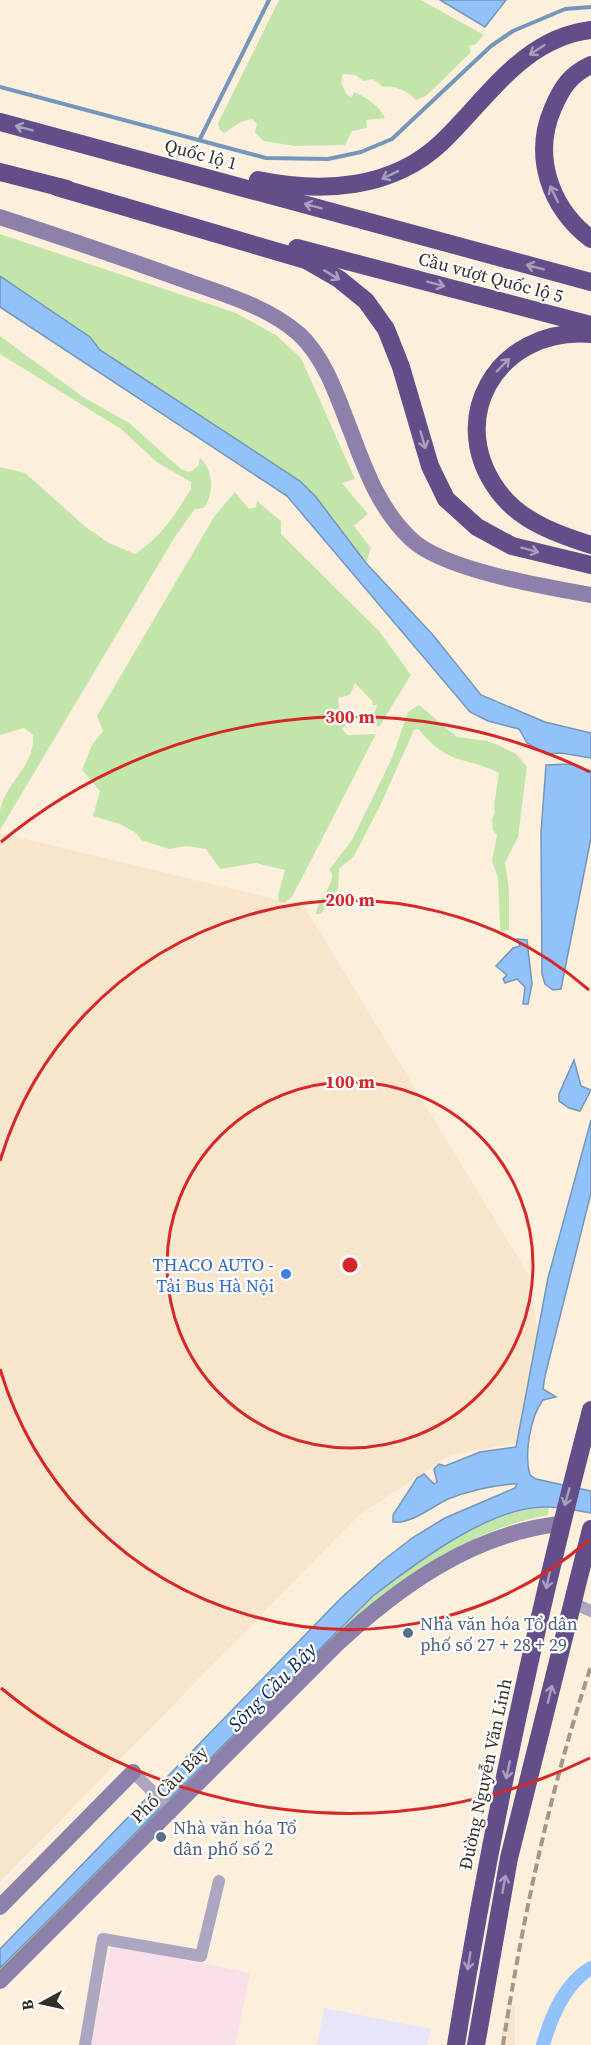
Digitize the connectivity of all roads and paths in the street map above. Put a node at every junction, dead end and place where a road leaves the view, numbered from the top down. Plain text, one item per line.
1 (591, 30) edge
2 (591, 65) edge
3 (0, 122) edge
4 (66, 139) junction
5 (0, 172) edge
6 (57, 187) junction
7 (0, 217) edge
8 (390, 228) joint
9 (591, 239) edge
10 (591, 282) edge
11 (591, 325) edge
12 (591, 334) edge
13 (591, 545) edge
14 (591, 565) edge
15 (591, 596) edge
16 (591, 1410) edge
17 (560, 1523) junction
18 (591, 1529) edge
19 (573, 1603) junction
20 (591, 1611) edge
21 (133, 1772) joint
22 (171, 1810) junction
23 (219, 1881) dead end
24 (0, 1907) edge
25 (0, 1981) edge
26 (85, 2045) edge
27 (456, 2045) edge
28 (476, 2045) edge

1 -> 4 highway
9 -> 2 highway
4 -> 3 highway, Quốc lộ 1
8 -> 4 highway, Quốc lộ 1
5 - 6 highway
6 -> 11 highway, Cầu vượt Quốc lộ 5
6 -> 14 highway
7 - 15 street
10 -> 8 highway, Cầu vượt Quốc lộ 5
13 -> 12 highway
16 -> 17 highway, Đường Nguyễn Văn Linh
17 - 22 street, Phố Cầu Bây
17 -> 27 highway, Đường Nguyễn Văn Linh
18 - 19 highway
19 - 20 street
28 -> 19 highway
21 - 22 street
21 - 24 street
22 - 25 street, Phố Cầu Bây
23 - 26 street

